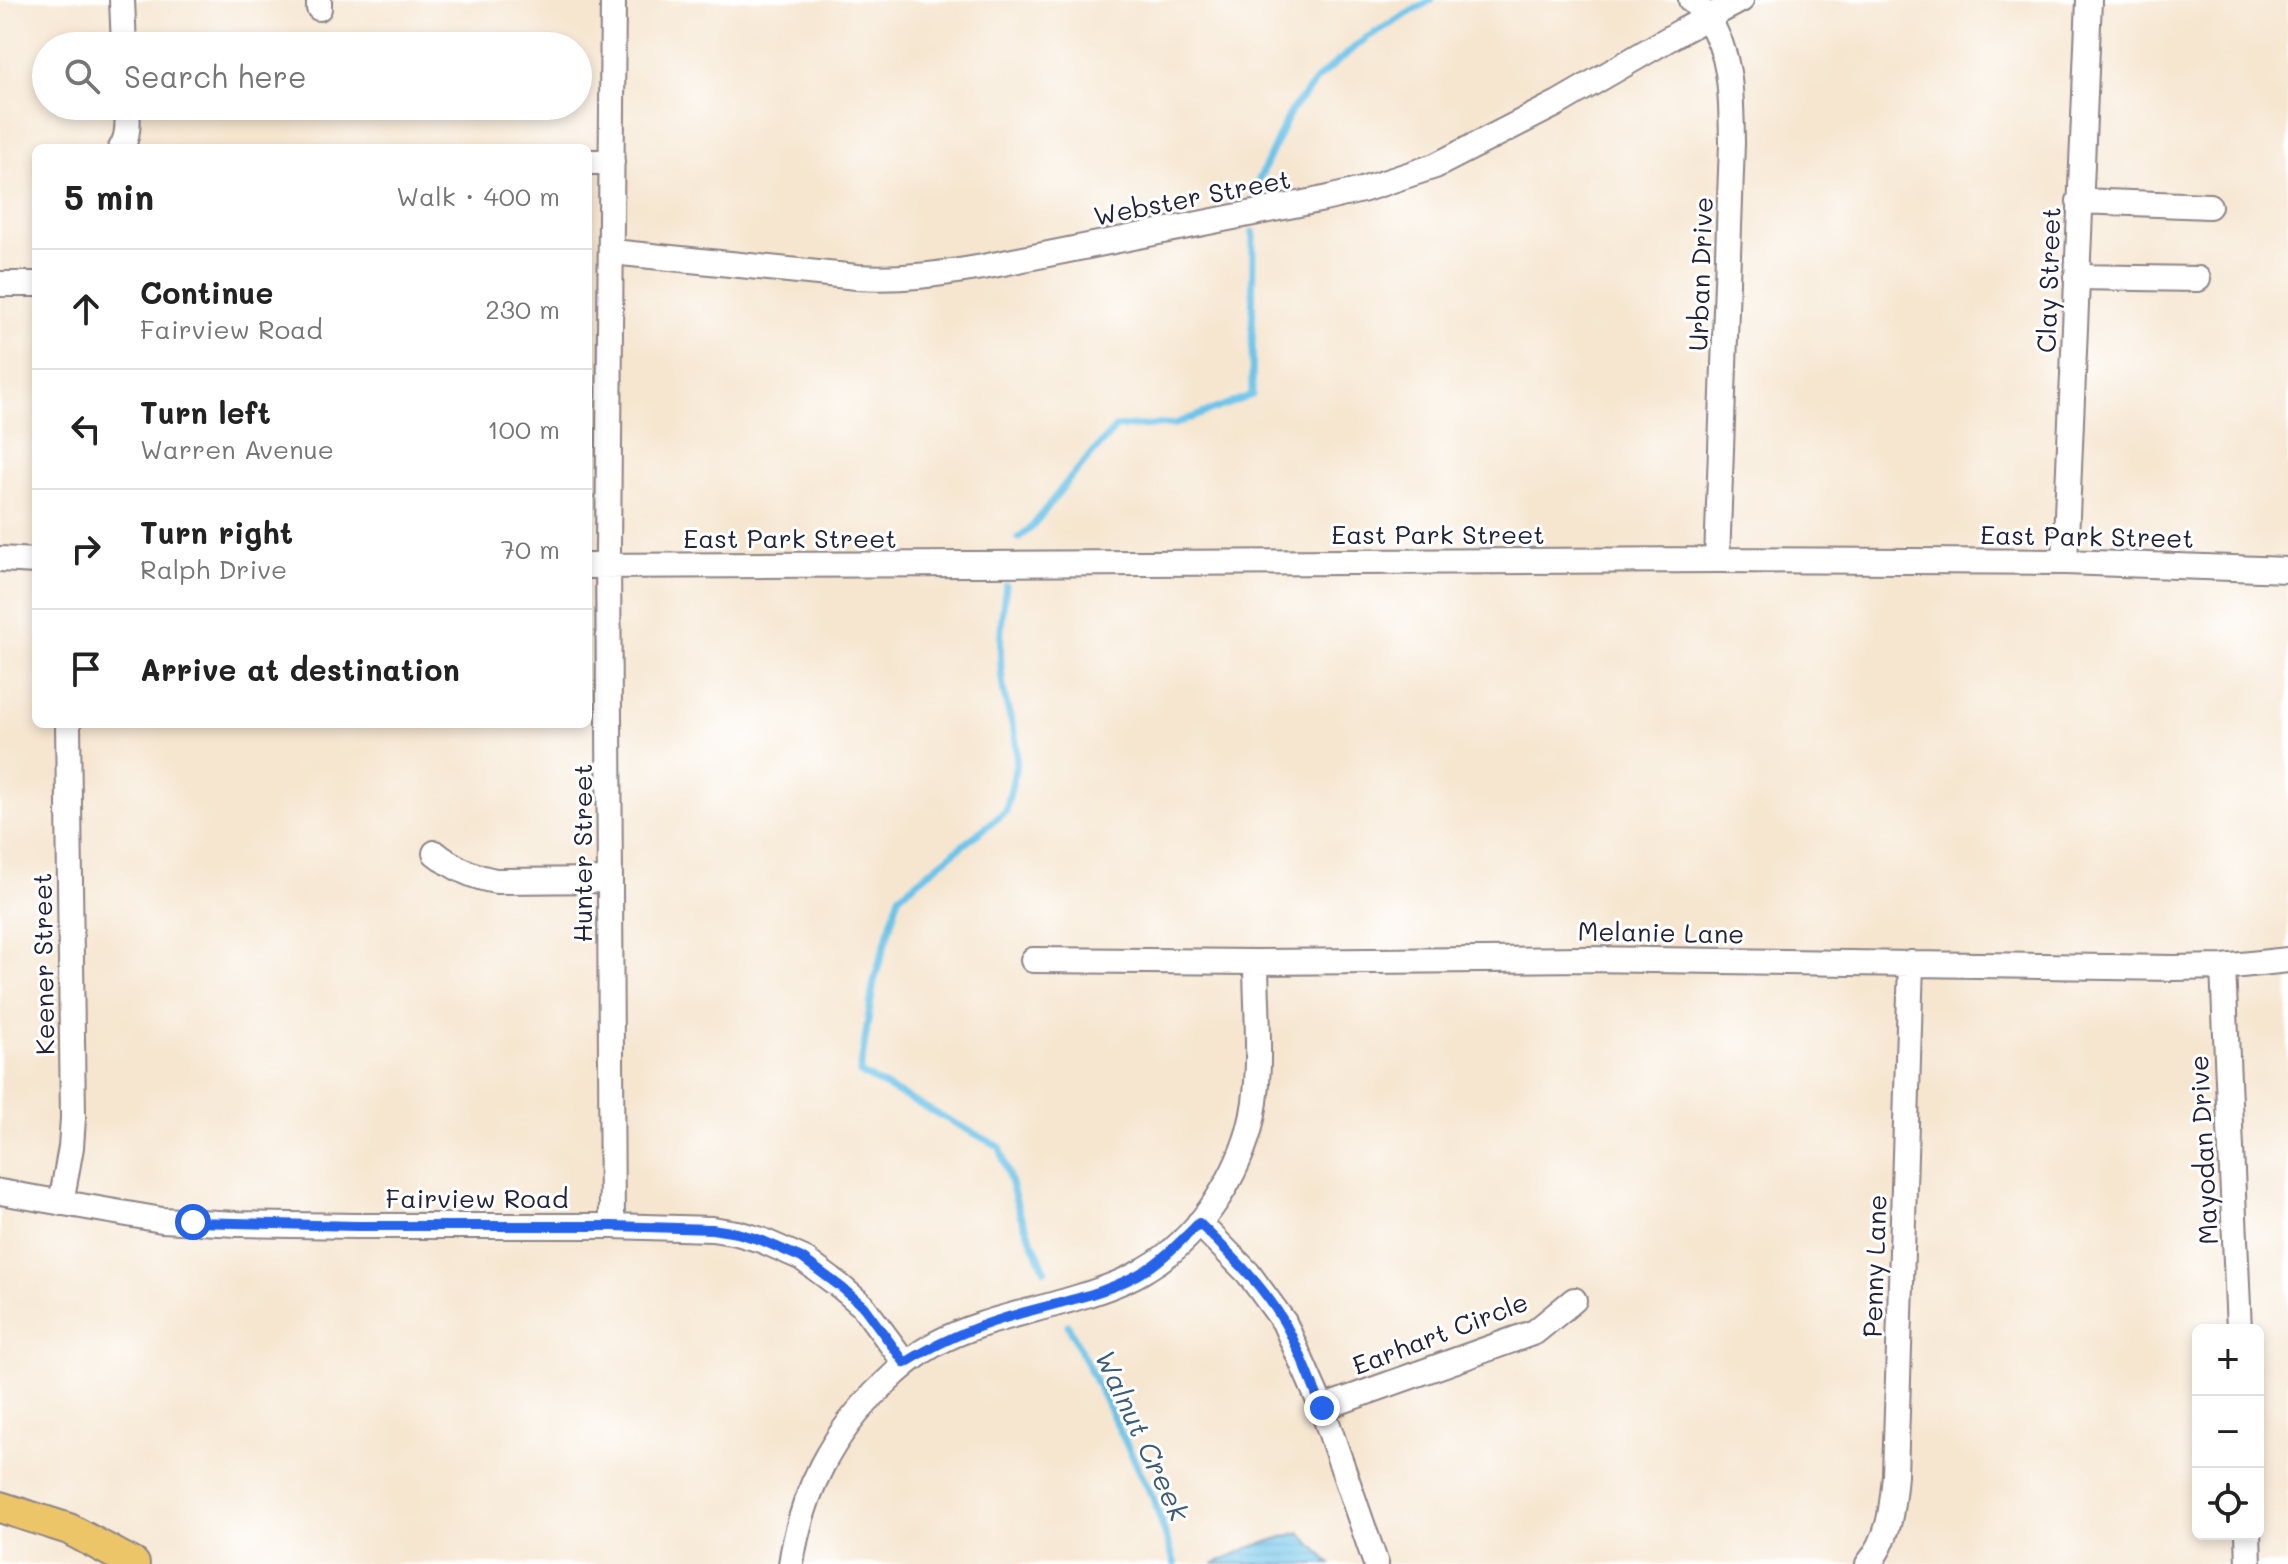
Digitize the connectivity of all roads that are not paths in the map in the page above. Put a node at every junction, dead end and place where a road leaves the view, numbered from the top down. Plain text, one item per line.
1 (122, 0) edge
2 (613, 0) edge
3 (1691, 0) edge
4 (1741, 0) edge
5 (2089, 0) edge
6 (1708, 19) junction
7 (123, 32) edge
8 (128, 120) edge
9 (124, 144) edge
10 (600, 162) edge
11 (2079, 201) junction
12 (2209, 206) dead end
13 (612, 252) junction
14 (2076, 277) junction
15 (2198, 279) dead end
16 (0, 284) edge
17 (32, 284) edge
18 (0, 559) edge
19 (1717, 560) junction
20 (32, 561) edge
21 (2065, 562) junction
22 (598, 567) edge
23 (2288, 570) edge
24 (68, 728) edge
25 (435, 853) dead end
26 (610, 880) junction
27 (1033, 960) dead end
28 (2288, 960) edge
29 (1256, 962) junction
30 (1911, 963) junction
31 (2223, 967) junction
32 (0, 1192) edge
33 (61, 1203) junction
34 (1199, 1223) junction
35 (612, 1226) junction
36 (1574, 1300) dead end
37 (2239, 1324) edge
38 (905, 1363) junction
39 (1322, 1408) junction
40 (0, 1507) edge
41 (2248, 1540) edge
42 (134, 1564) edge
43 (791, 1564) edge
44 (1376, 1564) edge
45 (1868, 1564) edge
46 (2249, 1564) edge

1 - 7 street
2 - 10 street, Hunter Street
3 - 6 street, Urban Drive
4 - 6 street, Webster Street
5 - 11 street, Clay Street
6 - 13 street, Webster Street
6 - 19 street, Urban Drive
8 - 9 street
10 - 13 street, Hunter Street
11 - 12 street
11 - 14 street, Clay Street
13 - 22 street, Hunter Street
14 - 15 street
14 - 21 street, Clay Street
16 - 17 street
18 - 20 street
19 - 21 street, East Park Street
19 - 22 street, East Park Street
21 - 23 street, East Park Street
22 - 26 street, Hunter Street
24 - 33 street, Keener Street
25 - 26 street
26 - 35 street, Hunter Street
27 - 29 street, Melanie Lane
28 - 31 street, Melanie Lane
29 - 30 street, Melanie Lane
29 - 34 street
30 - 31 street, Melanie Lane
30 - 45 street, Penny Lane
31 - 37 street, Mayodan Drive
32 - 33 street, Fairview Road
33 - 35 street, Fairview Road
34 - 38 street
34 - 39 street
35 - 38 street, Fairview Road
36 - 39 street, Earhart Circle
38 - 43 street
39 - 44 street
40 - 42 main road
41 - 46 street

